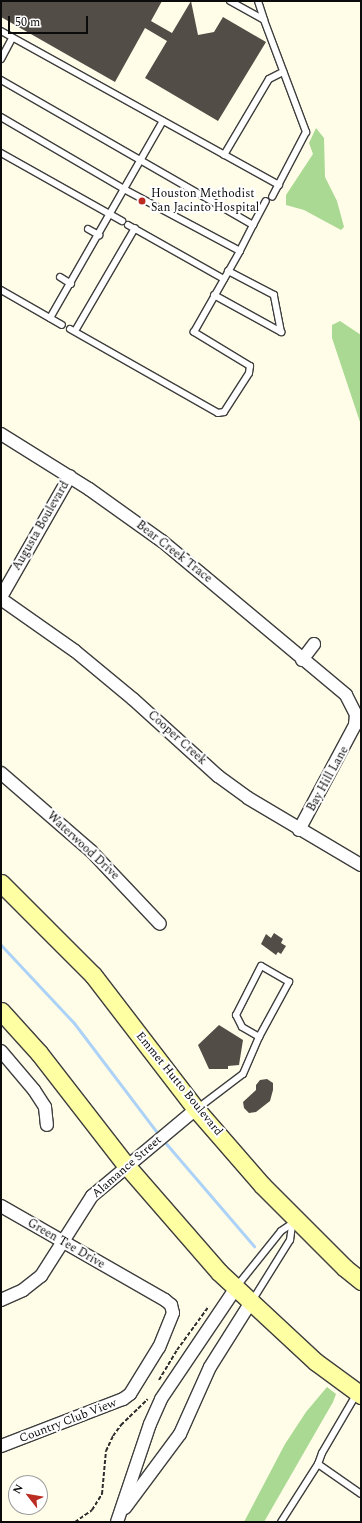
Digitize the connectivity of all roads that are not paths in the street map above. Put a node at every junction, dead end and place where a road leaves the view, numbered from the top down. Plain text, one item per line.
1 (230, 1) edge
2 (258, 1) edge
3 (264, 20) junction
4 (1, 31) edge
5 (12, 38) junction
6 (1, 58) edge
7 (283, 72) junction
8 (1, 80) edge
9 (1, 117) edge
10 (163, 121) junction
11 (1, 153) edge
12 (224, 155) junction
13 (139, 161) junction
14 (279, 185) junction
15 (124, 189) junction
16 (272, 196) dead end
17 (266, 201) dead end
18 (110, 214) junction
19 (122, 221) dead end
20 (128, 225) dead end
21 (254, 225) junction
22 (135, 228) junction
23 (88, 229) dead end
24 (98, 235) junction
25 (240, 251) junction
26 (228, 271) junction
27 (60, 277) dead end
28 (224, 279) junction
29 (71, 284) junction
30 (1, 290) edge
31 (214, 295) junction
32 (50, 318) junction
33 (62, 325) dead end
34 (1, 434) edge
35 (70, 476) junction
36 (1, 598) edge
37 (314, 644) dead end
38 (302, 660) junction
39 (335, 687) joint
40 (1, 773) edge
41 (299, 830) junction
42 (361, 865) edge
43 (1, 883) edge
44 (160, 924) dead end
45 (1, 1011) edge
46 (259, 1037) junction
47 (1, 1051) edge
48 (196, 1109) junction
49 (47, 1125) dead end
50 (126, 1165) junction
51 (1, 1206) edge
52 (295, 1223) junction
53 (63, 1242) junction
54 (131, 1281) joint
55 (361, 1281) edge
56 (236, 1288) junction
57 (1, 1300) edge
58 (251, 1302) junction
59 (359, 1394) edge
60 (1, 1446) edge
61 (318, 1464) junction
62 (361, 1494) edge
63 (119, 1518) edge
64 (280, 1522) edge

1 - 3 lane
2 - 3 lane
3 - 7 lane
4 - 5 lane
5 - 6 lane
5 - 10 lane
7 - 12 lane
7 - 14 lane
8 - 13 lane
9 - 15 lane
10 - 12 lane
10 - 13 lane
11 - 18 lane
12 - 14 lane
13 - 15 lane
13 - 21 lane
14 - 16 lane
15 - 18 lane
15 - 25 lane
17 - 21 lane
18 - 19 lane
18 - 24 lane
20 - 22 lane
21 - 25 lane
22 - 28 lane
22 - 31 lane
23 - 24 lane
24 - 29 lane
25 - 26 lane
26 - 28 lane
26 - 31 lane
27 - 29 lane
28 - 31 lane
29 - 32 lane
30 - 32 lane
32 - 33 lane
34 - 35 street, Bear Creek Trace
35 - 36 street, Augusta Boulevard
35 - 38 street, Bear Creek Trace
36 - 41 street, Cooper Creek
37 - 38 street
38 - 39 street, Bear Creek Trace
39 - 41 street, Bay Hill Lane
40 - 44 street, Waterwood Drive
41 - 42 street, Cooper Creek
43 - 48 street, Emmet Hutto Boulevard
45 - 50 street
46 - 46 lane
46 - 48 lane
47 - 49 street
48 - 50 street, Alamance Street
48 - 52 street, Emmet Hutto Boulevard
50 - 53 street, Alamance Street
50 - 56 street
51 - 53 street, Green Tee Drive
52 - 55 street, Emmet Hutto Boulevard
52 - 56 lane
52 - 58 lane
53 - 54 street, Green Tee Drive
53 - 57 street, Alamance Street
54 - 60 street, Country Club View
56 - 58 street
56 - 63 street
58 - 59 street
58 - 63 street
59 - 61 lane
61 - 62 lane
61 - 64 lane

